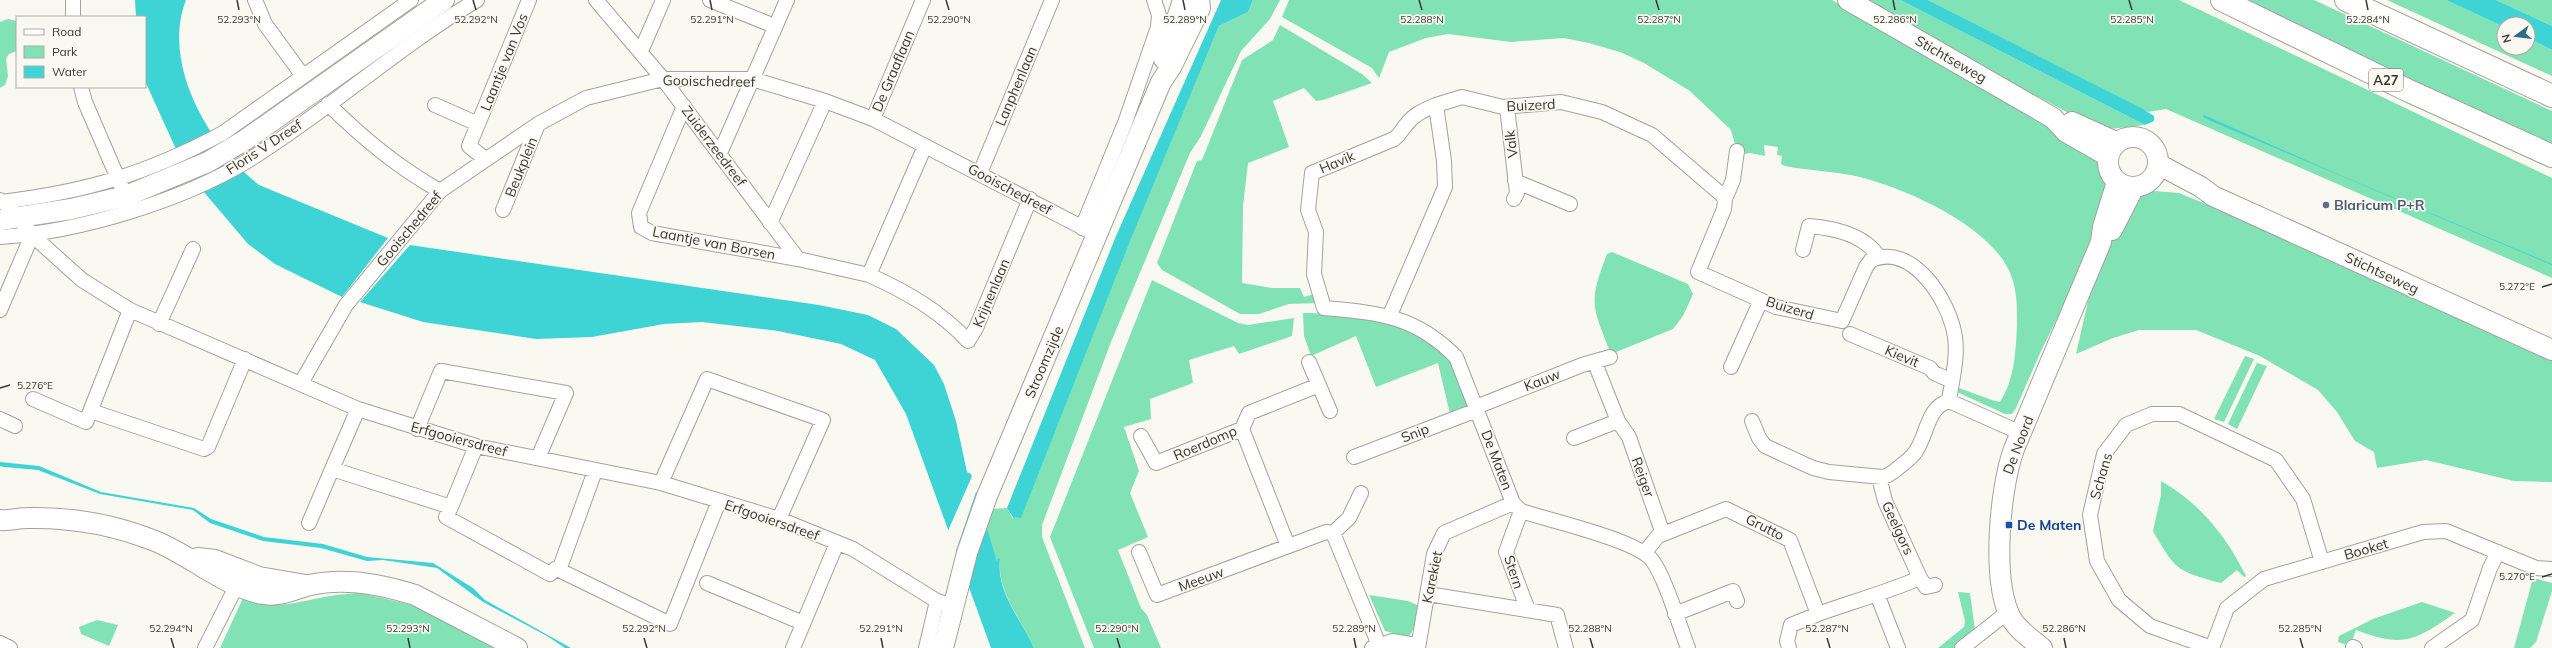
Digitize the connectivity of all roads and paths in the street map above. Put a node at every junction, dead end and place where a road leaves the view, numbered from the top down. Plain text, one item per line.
1 (73, 0) edge
2 (255, 0) edge
3 (411, 0) edge
4 (444, 0) edge
5 (477, 0) edge
6 (529, 0) edge
7 (596, 0) edge
8 (663, 0) edge
9 (710, 0) edge
10 (788, 0) edge
11 (923, 0) edge
12 (1052, 0) edge
13 (1154, 0) edge
14 (1848, 0) edge
15 (2222, 0) edge
16 (2346, 0) edge
17 (1191, 3) edge
18 (73, 16) edge
19 (767, 23) dead end
20 (641, 51) junction
21 (303, 76) junction
22 (664, 79) junction
23 (752, 79) junction
24 (81, 88) edge
25 (2552, 96) edge
26 (825, 101) junction
27 (328, 104) junction
28 (435, 105) dead end
29 (1436, 105) junction
30 (684, 106) junction
31 (1507, 107) junction
32 (872, 119) junction
33 (478, 124) junction
34 (538, 124) junction
35 (925, 146) junction
36 (236, 147) junction
37 (2112, 149) junction
38 (1737, 151) dead end
39 (720, 153) junction
40 (2552, 156) edge
41 (484, 159) junction
42 (2155, 172) junction
43 (980, 173) junction
44 (182, 174) junction
45 (1515, 181) junction
46 (2126, 184) junction
47 (122, 188) junction
48 (440, 191) junction
49 (1030, 199) junction
50 (1514, 199) dead end
51 (1725, 199) junction
52 (1570, 204) dead end
53 (4, 208) edge
54 (503, 210) dead end
55 (770, 222) junction
56 (1090, 232) junction
57 (32, 235) junction
58 (0, 237) edge
59 (193, 249) dead end
60 (1803, 250) dead end
61 (1879, 257) junction
62 (798, 259) junction
63 (869, 275) junction
64 (1761, 300) junction
65 (1324, 308) joint
66 (0, 310) edge
67 (130, 310) junction
68 (1390, 315) junction
69 (159, 324) junction
70 (1850, 334) dead end
71 (2552, 350) edge
72 (1610, 357) dead end
73 (245, 359) junction
74 (1309, 362) dead end
75 (1595, 363) junction
76 (1731, 367) dead end
77 (1952, 381) junction
78 (301, 383) junction
79 (1319, 385) junction
80 (34, 399) dead end
81 (1949, 400) junction
82 (1476, 408) junction
83 (358, 409) junction
84 (91, 411) junction
85 (1330, 411) dead end
86 (0, 419) edge
87 (1618, 421) junction
88 (1752, 421) dead end
89 (15, 426) dead end
90 (417, 429) junction
91 (1242, 429) junction
92 (2021, 433) junction
93 (1141, 436) dead end
94 (1574, 438) dead end
95 (476, 446) junction
96 (1354, 457) dead end
97 (538, 458) junction
98 (332, 469) junction
99 (595, 471) junction
100 (1879, 477) junction
101 (661, 484) junction
102 (1361, 493) dead end
103 (719, 501) junction
104 (451, 506) junction
105 (0, 507) edge
106 (1517, 507) junction
107 (27, 518) junction
108 (779, 519) junction
109 (0, 520) edge
110 (309, 523) dead end
111 (1333, 534) junction
112 (1663, 534) junction
113 (837, 543) junction
114 (1288, 546) junction
115 (1139, 552) dead end
116 (1645, 552) junction
117 (2498, 552) junction
118 (2322, 562) junction
119 (2552, 569) edge
120 (559, 570) junction
121 (241, 578) junction
122 (1920, 578) junction
123 (707, 583) dead end
124 (1935, 585) dead end
125 (1428, 594) junction
126 (1877, 594) junction
127 (1737, 601) dead end
128 (945, 603) junction
129 (1528, 610) junction
130 (2008, 612) junction
131 (1675, 614) junction
132 (1818, 614) junction
133 (803, 623) junction
134 (0, 643) edge
135 (1417, 646) edge
136 (1376, 647) edge
137 (10, 648) edge
138 (205, 648) edge
139 (516, 648) edge
140 (793, 648) edge
141 (926, 648) edge
142 (943, 648) edge
143 (1566, 648) edge
144 (1688, 648) edge
145 (1790, 648) edge
146 (1898, 648) edge
147 (1962, 648) edge
148 (2042, 648) edge
149 (2212, 648) edge
150 (2432, 648) edge

1 - 18 street
2 - 21 street
3 - 21 street, Floris V Dreef
4 - 36 street, Floris V Dreef
5 - 27 street, Floris V Dreef
6 - 33 street, Laantje van Vos
7 - 20 street, Zuiderzeedreef
8 - 20 street
9 - 19 street
10 - 23 street
11 - 32 street, De Graaflaan
12 - 43 street, Lanphenlaan
13 - 56 street, Stroomzijde
14 - 37 street, Stichtseweg
15 - 40 highway, A27
16 - 25 highway
17 - 56 street, Stroomzijde
20 - 22 street, Zuiderzeedreef
21 - 36 street, Floris V Dreef
22 - 23 street, Gooischedreef
22 - 30 street, Zuiderzeedreef
22 - 34 street, Gooischedreef
23 - 26 street, Gooischedreef
23 - 39 street
24 - 47 street
26 - 32 street, Gooischedreef
26 - 55 street
27 - 36 street, Floris V Dreef
27 - 48 street
28 - 33 street, Laantje van Vos
29 - 31 street, Buizerd
29 - 65 street, Havik
29 - 68 street
30 - 39 street, Zuiderzeedreef
30 - 62 street, Laantje van Borsen
31 - 45 street, Valk
31 - 51 street, Buizerd
32 - 35 street, Gooischedreef
33 - 41 street, Laantje van Vos
34 - 41 street, Gooischedreef
34 - 54 street, Beukplein
35 - 43 street, Gooischedreef
35 - 63 street
36 - 44 street, Floris V Dreef
37 - 42 street
37 - 46 street
38 - 51 street, Buizerd
39 - 55 street, Zuiderzeedreef
41 - 48 street, Gooischedreef
42 - 46 street
42 - 71 street, Stichtseweg
43 - 49 street, Gooischedreef
44 - 47 street, Floris V Dreef
44 - 57 street, Floris V Dreef
45 - 50 street, Valk
45 - 52 street
46 - 92 street, De Noord
47 - 53 street, Floris V Dreef
48 - 78 street, Gooischedreef
49 - 56 street, Gooischedreef
49 - 63 street, Krijnenlaan
51 - 64 street, Buizerd
53 - 57 street, Erfgooiersdreef
55 - 62 street, Zuiderzeedreef
56 - 128 street, Stroomzijde
57 - 58 street, Floris V Dreef
57 - 66 street
57 - 67 street, Erfgooiersdreef
59 - 69 street
60 - 61 street
61 - 64 street, Buizerd
61 - 77 street
62 - 63 street, Krijnenlaan
64 - 76 street
65 - 68 street, De Maten
67 - 69 street, Erfgooiersdreef
67 - 84 street
68 - 82 street, De Maten
69 - 73 street, Erfgooiersdreef
70 - 77 street, Kievit
72 - 75 street, Kauw
73 - 78 street, Erfgooiersdreef
73 - 84 street
74 - 79 street
75 - 82 street, Kauw
75 - 87 street, Reiger
77 - 81 street
78 - 83 street, Erfgooiersdreef
79 - 85 street
79 - 91 street, Roerdomp
80 - 84 street
81 - 92 street
81 - 100 street
82 - 96 street, Snip
82 - 106 street, De Maten
83 - 90 street, Erfgooiersdreef
83 - 98 street
86 - 89 street
87 - 94 street
87 - 112 street, Reiger
88 - 100 street
90 - 95 street, Erfgooiersdreef
90 - 97 street
91 - 93 street, Roerdomp
91 - 114 street
92 - 130 street, De Noord
95 - 97 street, Erfgooiersdreef
95 - 104 street
97 - 99 street, Erfgooiersdreef
98 - 104 street
98 - 110 street
99 - 101 street, Erfgooiersdreef
99 - 120 street
100 - 122 street, Geelgors
101 - 103 street, Erfgooiersdreef
101 - 108 street
102 - 111 street
103 - 108 street, Erfgooiersdreef
103 - 120 street
104 - 120 street
105 - 107 street
106 - 116 street
106 - 125 street, Karekiet
106 - 129 street, Stern
107 - 109 street
107 - 121 street
108 - 113 street, Erfgooiersdreef
111 - 114 street, Meeuw
111 - 136 street
112 - 116 street, Grutto
112 - 132 street, Grutto
113 - 128 street, Erfgooiersdreef
113 - 133 street
114 - 115 street, Meeuw
116 - 131 street
117 - 118 street, Booket
117 - 119 street, Booket
117 - 150 street
118 - 149 street, Booket
118 - 149 street, Schans
121 - 138 street
121 - 139 street
122 - 124 street
122 - 126 street
123 - 133 street
125 - 129 street, Stern
125 - 135 street, Karekiet
126 - 132 street
126 - 146 street
127 - 131 street
128 - 141 street
128 - 142 street, Stroomzijde
129 - 143 street, Stern
130 - 147 street
130 - 148 street, De Noord
131 - 144 street
132 - 145 street
133 - 140 street
134 - 137 street
135 - 136 street

